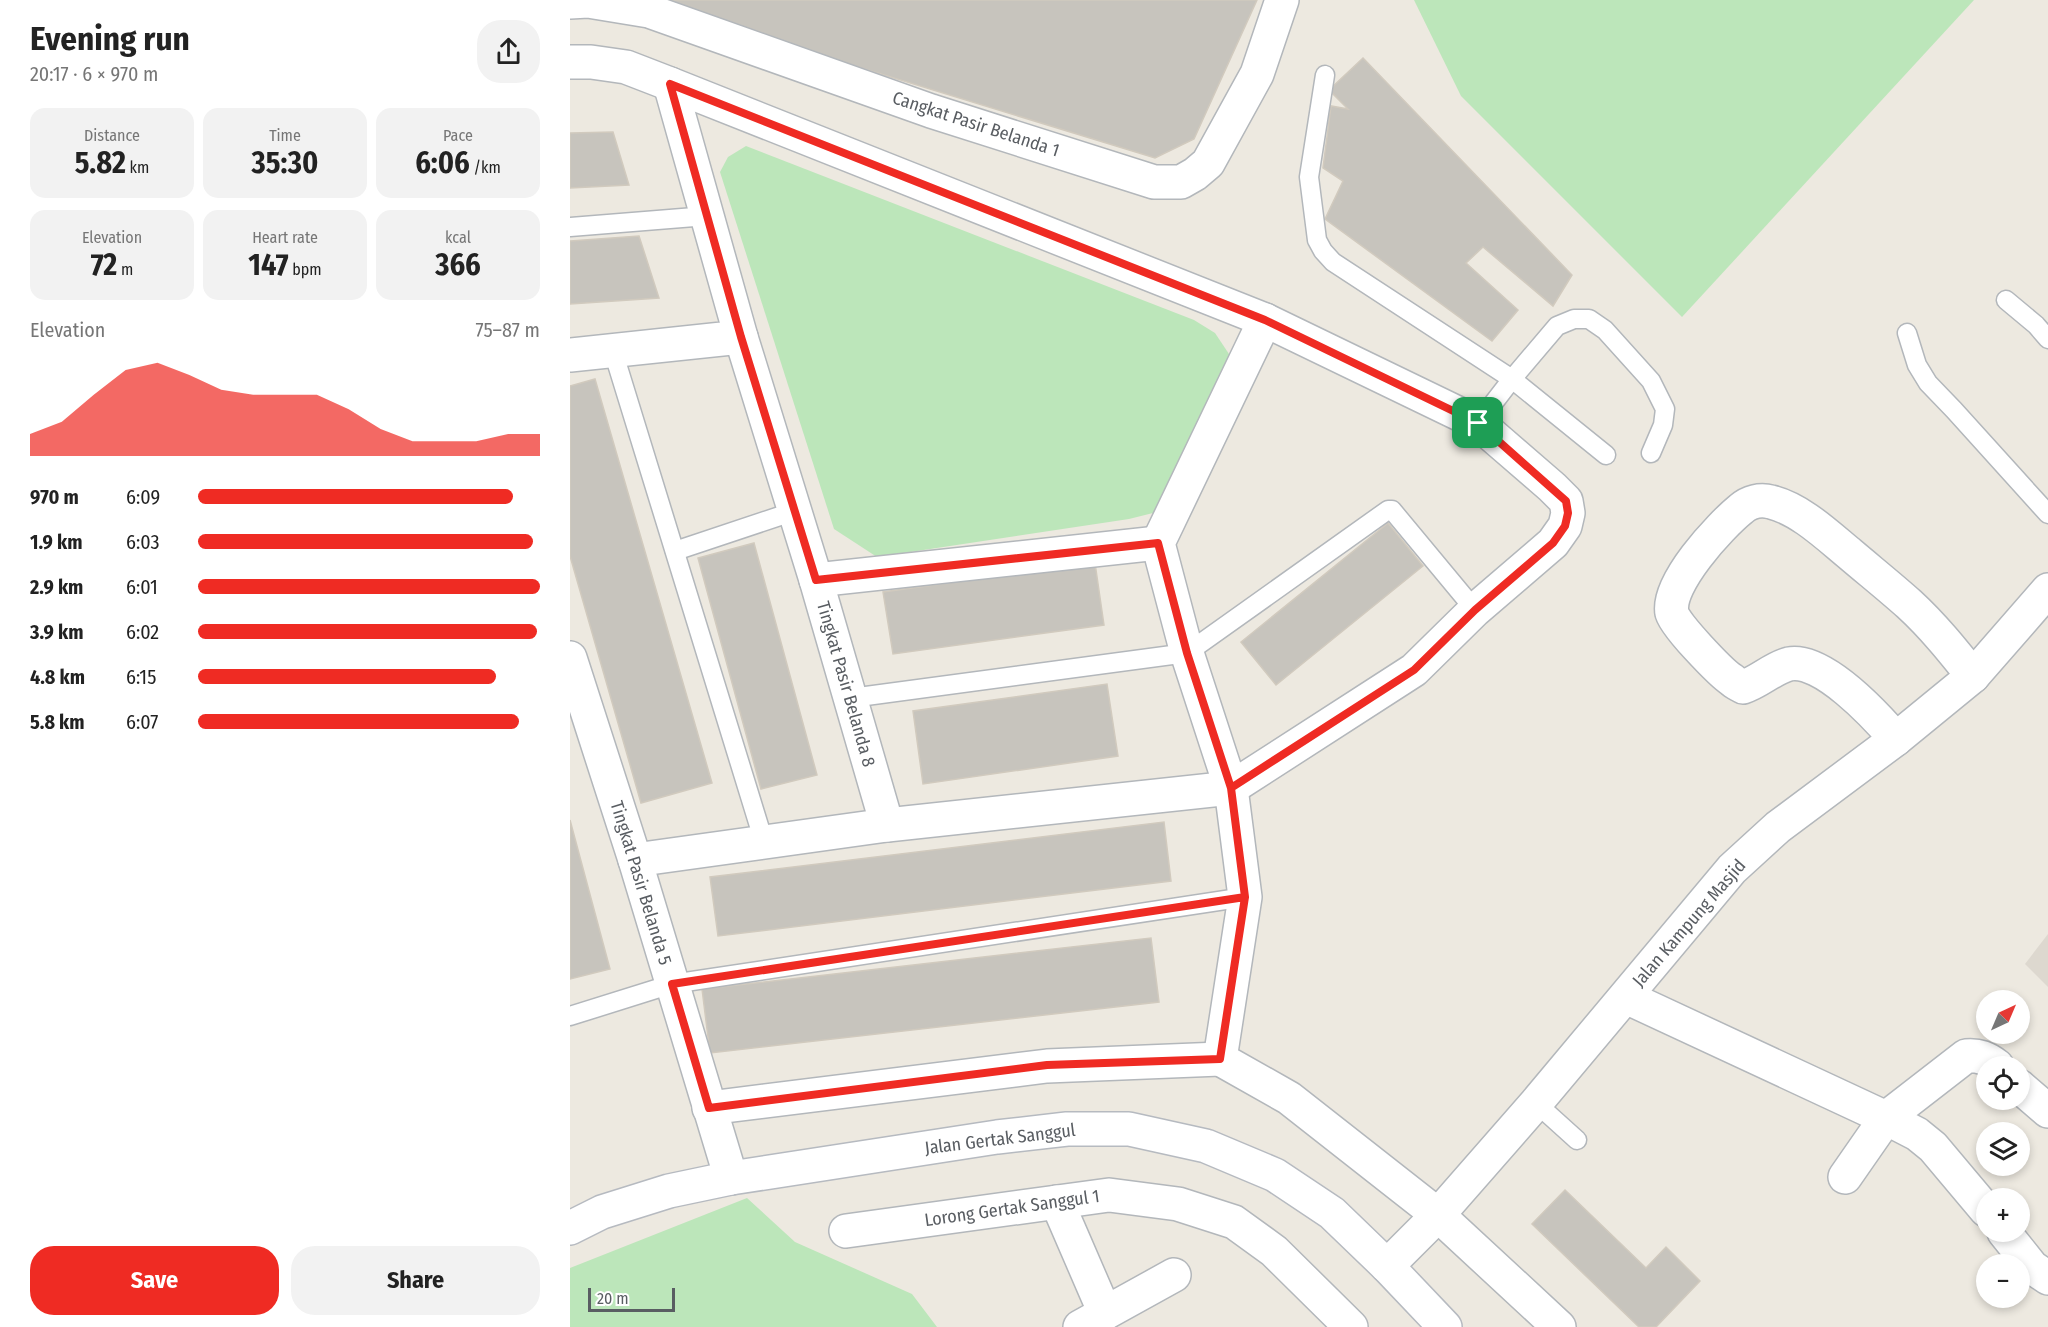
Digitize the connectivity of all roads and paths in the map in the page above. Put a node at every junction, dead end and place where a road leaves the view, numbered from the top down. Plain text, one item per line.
1 (1282, 0) edge
2 (570, 3) edge
3 (570, 62) edge
4 (1325, 75) dead end
5 (670, 84) junction
6 (707, 216) junction
7 (570, 228) edge
8 (2006, 300) dead end
9 (1265, 320) junction
10 (1907, 333) dead end
11 (741, 337) junction
12 (2048, 339) edge
13 (613, 351) junction
14 (570, 355) edge
15 (1512, 379) junction
16 (1478, 423) junction
17 (1651, 453) dead end
18 (1606, 455) dead end
19 (795, 511) junction
20 (2048, 514) edge
21 (1158, 543) junction
22 (675, 551) junction
23 (816, 580) junction
24 (2048, 590) edge
25 (1475, 610) junction
26 (1187, 653) junction
27 (572, 671) edge
28 (1973, 675) junction
29 (850, 699) junction
30 (1896, 739) junction
31 (1231, 788) junction
32 (887, 825) junction
33 (764, 842) junction
34 (635, 860) junction
35 (1245, 897) junction
36 (672, 984) junction
37 (1626, 997) junction
38 (570, 1016) edge
39 (1979, 1056) edge
40 (1220, 1059) junction
41 (2030, 1095) edge
42 (1536, 1103) junction
43 (709, 1108) junction
44 (2048, 1111) edge
45 (1886, 1118) junction
46 (1577, 1140) dead end
47 (1845, 1177) dead end
48 (731, 1178) junction
49 (1976, 1198) edge
50 (1057, 1202) junction
51 (1438, 1215) junction
52 (570, 1228) edge
53 (846, 1231) dead end
54 (2012, 1242) edge
55 (1387, 1266) junction
56 (1174, 1275) dead end
57 (2048, 1278) edge
58 (1093, 1320) edge
59 (1351, 1327) edge
60 (1445, 1327) edge
61 (1559, 1327) edge

1 - 2 street, Cangkat Pasir Belanda 1
3 - 5 street
4 - 15 lane
5 - 6 street, Tingkat Pasir Belanda 8
5 - 9 street
6 - 7 lane
6 - 11 street, Tingkat Pasir Belanda 8
8 - 12 lane
9 - 16 street
9 - 21 street
10 - 20 lane
11 - 13 street
11 - 19 street, Tingkat Pasir Belanda 8
13 - 14 street
13 - 22 lane
15 - 16 lane
15 - 17 lane
15 - 18 lane
16 - 25 street
19 - 22 lane
19 - 23 street, Tingkat Pasir Belanda 8
21 - 23 street
21 - 26 street
22 - 33 lane
23 - 29 street, Tingkat Pasir Belanda 8
24 - 28 street, Jalan Kampung Masjid
25 - 26 lane
25 - 31 street
26 - 29 lane
26 - 31 street
27 - 34 street, Tingkat Pasir Belanda 5
28 - 30 street, Jalan Kampung Masjid
28 - 30 street
29 - 32 street, Tingkat Pasir Belanda 8
30 - 37 street, Jalan Kampung Masjid
31 - 32 street
31 - 35 street
32 - 33 street
33 - 34 street
34 - 36 street, Tingkat Pasir Belanda 5
35 - 36 lane
35 - 40 street
36 - 38 lane
36 - 43 street, Tingkat Pasir Belanda 5
37 - 42 street, Jalan Kampung Masjid
37 - 45 street
39 - 45 street
40 - 43 street
40 - 51 street
41 - 44 street
42 - 46 lane
42 - 51 street, Jalan Kampung Masjid
43 - 48 street, Tingkat Pasir Belanda 5
45 - 47 street
45 - 49 street
48 - 52 street, Jalan Gertak Sanggul
48 - 55 street, Jalan Gertak Sanggul
50 - 53 street, Lorong Gertak Sanggul 1
50 - 58 street
50 - 59 street, Lorong Gertak Sanggul 1
51 - 55 street, Jalan Kampung Masjid
51 - 61 street
54 - 57 street
55 - 60 street, Jalan Gertak Sanggul
56 - 58 street

